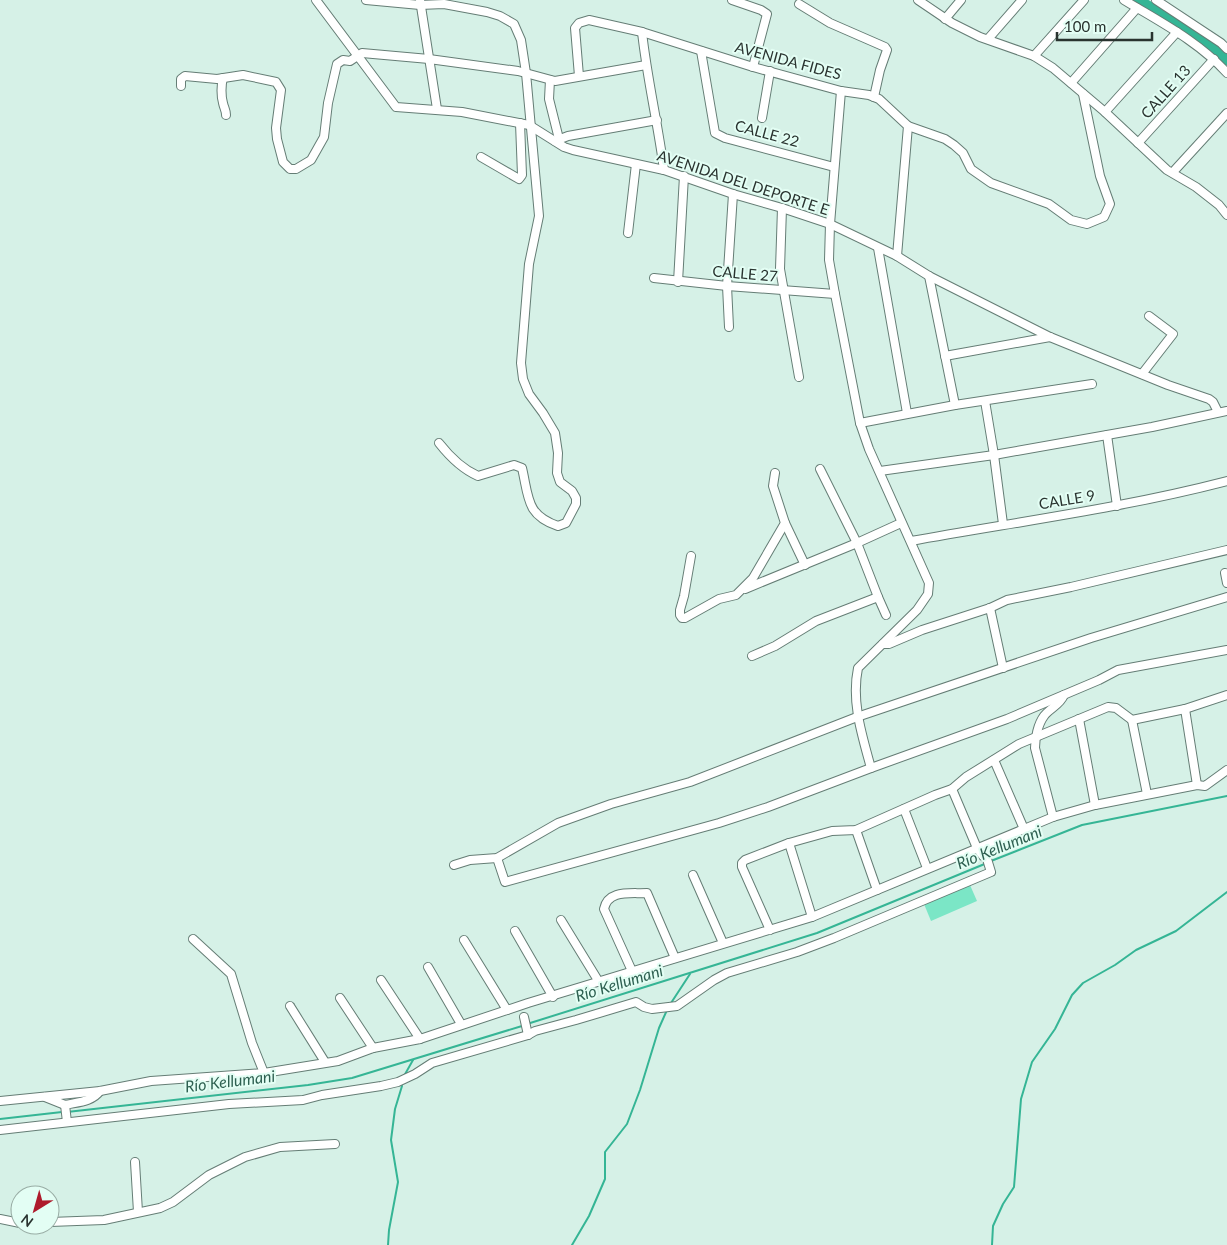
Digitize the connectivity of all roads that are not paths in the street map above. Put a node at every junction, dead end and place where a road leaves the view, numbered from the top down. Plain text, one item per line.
1 (316, 0) edge
2 (366, 0) edge
3 (732, 0) edge
4 (918, 0) edge
5 (961, 0) edge
6 (1022, 0) edge
7 (1084, 0) edge
8 (1124, 0) edge
9 (1156, 0) edge
10 (444, 2) edge
11 (420, 3) edge
12 (799, 4) dead end
13 (1137, 8) junction
14 (945, 19) junction
15 (642, 32) junction
16 (1177, 32) junction
17 (988, 39) junction
18 (1227, 49) edge
19 (701, 51) junction
20 (358, 55) junction
21 (1034, 56) junction
22 (429, 59) junction
23 (1214, 59) junction
24 (646, 64) junction
25 (752, 67) junction
26 (770, 72) junction
27 (526, 73) junction
28 (1227, 73) edge
29 (579, 76) junction
30 (222, 78) junction
31 (550, 80) junction
32 (1071, 83) junction
33 (181, 86) dead end
34 (842, 91) junction
35 (1083, 94) junction
36 (874, 97) junction
37 (437, 109) junction
38 (1105, 112) junction
39 (1227, 113) edge
40 (226, 115) dead end
41 (762, 118) dead end
42 (657, 120) junction
43 (520, 123) junction
44 (529, 125) junction
45 (908, 126) junction
46 (557, 140) junction
47 (1138, 143) junction
48 (481, 158) dead end
49 (636, 164) junction
50 (834, 166) junction
51 (664, 170) junction
52 (1173, 172) junction
53 (684, 176) junction
54 (733, 194) junction
55 (782, 208) junction
56 (1227, 215) edge
57 (830, 224) junction
58 (628, 233) dead end
59 (878, 248) junction
60 (897, 256) junction
61 (930, 276) junction
62 (654, 278) dead end
63 (678, 282) junction
64 (727, 286) junction
65 (784, 291) junction
66 (835, 294) junction
67 (1149, 316) dead end
68 (729, 327) dead end
69 (1050, 337) junction
70 (945, 356) junction
71 (1142, 374) junction
72 (799, 377) dead end
73 (1092, 384) dead end
74 (985, 401) junction
75 (955, 404) junction
76 (1227, 410) edge
77 (1218, 412) junction
78 (907, 413) junction
79 (860, 423) junction
80 (1107, 435) junction
81 (439, 443) dead end
82 (994, 455) junction
83 (820, 469) dead end
84 (880, 471) junction
85 (775, 473) dead end
86 (1227, 481) edge
87 (1117, 506) junction
88 (785, 523) junction
89 (902, 523) junction
90 (1002, 524) junction
91 (910, 541) junction
92 (857, 543) junction
93 (1227, 550) edge
94 (692, 556) dead end
95 (805, 565) junction
96 (1225, 573) dead end
97 (1227, 583) edge
98 (736, 595) junction
99 (878, 597) junction
100 (1227, 597) edge
101 (990, 608) junction
102 (886, 615) dead end
103 (883, 644) junction
104 (1227, 650) edge
105 (752, 656) dead end
106 (1003, 668) junction
107 (1064, 695) junction
108 (1227, 695) edge
109 (1185, 709) junction
110 (857, 717) junction
111 (1079, 719) junction
112 (1132, 720) junction
113 (1035, 738) junction
114 (994, 760) junction
115 (871, 768) junction
116 (1227, 770) edge
117 (1197, 785) junction
118 (952, 789) junction
119 (1147, 794) junction
120 (1095, 805) junction
121 (904, 809) junction
122 (1053, 817) junction
123 (1024, 829) junction
124 (856, 830) junction
125 (789, 843) junction
126 (977, 848) junction
127 (497, 858) junction
128 (454, 865) dead end
129 (927, 868) junction
130 (694, 875) dead end
131 (877, 890) junction
132 (812, 917) junction
133 (561, 920) dead end
134 (770, 930) junction
135 (515, 931) dead end
136 (193, 939) dead end
137 (464, 940) dead end
138 (723, 943) junction
139 (675, 958) junction
140 (428, 967) dead end
141 (632, 971) junction
142 (381, 980) dead end
143 (598, 982) junction
144 (553, 997) junction
145 (340, 998) dead end
146 (290, 1006) dead end
147 (507, 1010) junction
148 (462, 1024) junction
149 (420, 1039) junction
150 (373, 1048) junction
151 (325, 1062) junction
152 (264, 1073) junction
153 (100, 1091) junction
154 (45, 1097) junction
155 (0, 1101) edge
156 (66, 1113) junction
157 (0, 1130) edge
158 (335, 1144) dead end
159 (135, 1162) dead end
160 (138, 1212) junction
161 (60, 1222) edge

1 - 20 street
2 - 11 street
3 - 25 street
4 - 14 street
5 - 14 street
6 - 17 street
7 - 21 street
8 - 13 street
9 - 18 street
10 - 11 street
10 - 27 street
11 - 22 street
12 - 36 street
13 - 16 street
13 - 32 street
14 - 17 street
15 - 19 street, AVENIDA FIDES
15 - 24 street
15 - 29 street, AVENIDA FIDES
16 - 23 street
16 - 38 street
17 - 21 street
19 - 25 street, AVENIDA FIDES
19 - 50 street, CALLE 22
20 - 22 street
20 - 30 street
20 - 37 street, AVENIDA DEL DEPORTE E
21 - 32 street
22 - 27 street
22 - 37 street
23 - 28 street
23 - 47 street, CALLE 13
24 - 29 street
24 - 42 street
25 - 26 street, AVENIDA FIDES
26 - 34 street, AVENIDA FIDES
26 - 41 street
27 - 31 street
27 - 44 street
29 - 31 street
30 - 33 street
30 - 40 street
31 - 46 street
32 - 35 street
34 - 36 street, AVENIDA FIDES
34 - 50 street
35 - 38 street
35 - 45 street
36 - 45 street, AVENIDA FIDES
37 - 43 street, AVENIDA DEL DEPORTE E
38 - 47 street
39 - 52 street
42 - 46 street
42 - 51 street
43 - 44 street, AVENIDA DEL DEPORTE E
43 - 48 street
44 - 46 street, AVENIDA DEL DEPORTE E
44 - 81 street
45 - 60 street
46 - 49 street, AVENIDA DEL DEPORTE E
47 - 52 street
49 - 51 street, AVENIDA DEL DEPORTE E
49 - 58 street
50 - 57 street
51 - 53 street, AVENIDA DEL DEPORTE E
52 - 56 street
53 - 54 street, AVENIDA DEL DEPORTE E
53 - 63 street
54 - 55 street, AVENIDA DEL DEPORTE E
54 - 64 street
55 - 57 street, AVENIDA DEL DEPORTE E
55 - 65 street
57 - 59 street, AVENIDA DEL DEPORTE E
57 - 66 street
59 - 60 street, AVENIDA DEL DEPORTE E
59 - 78 street
60 - 61 street, AVENIDA DEL DEPORTE E
61 - 69 street, AVENIDA DEL DEPORTE E
61 - 70 street
62 - 63 street, CALLE 27
63 - 64 street, CALLE 27
64 - 65 street, CALLE 27
64 - 68 street
65 - 66 street, CALLE 27
65 - 72 street
66 - 79 street
67 - 71 street
69 - 70 street
69 - 71 street, AVENIDA DEL DEPORTE E
70 - 75 street
71 - 77 street, AVENIDA DEL DEPORTE E
73 - 74 street
74 - 75 street
74 - 82 street
75 - 78 street
76 - 77 street
77 - 80 street
78 - 79 street
79 - 84 street
80 - 82 street
80 - 87 street
82 - 84 street
82 - 90 street
83 - 92 street
84 - 89 street
85 - 88 street
86 - 87 street, CALLE 9
87 - 90 street, CALLE 9
88 - 95 street
88 - 98 street
89 - 91 street
89 - 92 street
90 - 91 street, CALLE 9
91 - 103 street
92 - 95 street
92 - 99 street
93 - 101 street
94 - 98 street
95 - 98 street
96 - 97 street
99 - 102 street
99 - 105 street
100 - 106 street
101 - 103 street
101 - 106 street
103 - 110 street
104 - 107 street
106 - 110 street
107 - 113 street
107 - 115 street
108 - 109 street
109 - 112 street
109 - 117 street
110 - 115 street
110 - 127 street
111 - 112 street
111 - 113 street
111 - 120 street
112 - 119 street
113 - 114 street
113 - 122 street
114 - 118 street
114 - 123 street
115 - 127 street
116 - 117 street
117 - 119 street
118 - 121 street
118 - 126 street
119 - 120 street
120 - 122 street
121 - 124 street
121 - 129 street
122 - 123 street
123 - 126 street
124 - 125 street
124 - 131 street
125 - 132 street
125 - 134 street
126 - 129 street
126 - 156 street
127 - 128 street
129 - 131 street
130 - 138 street
131 - 132 street
132 - 134 street
133 - 143 street
134 - 138 street
135 - 144 street
136 - 152 street
137 - 147 street
138 - 139 street
139 - 141 street
139 - 141 street
140 - 148 street
141 - 143 street
142 - 149 street
143 - 144 street
144 - 147 street
145 - 150 street
146 - 151 street
147 - 148 street
148 - 149 street
149 - 150 street
150 - 151 street
151 - 152 street
152 - 153 street
153 - 154 street
153 - 156 street
154 - 155 street
154 - 156 street
156 - 157 street
158 - 160 street
159 - 160 street
160 - 161 street

